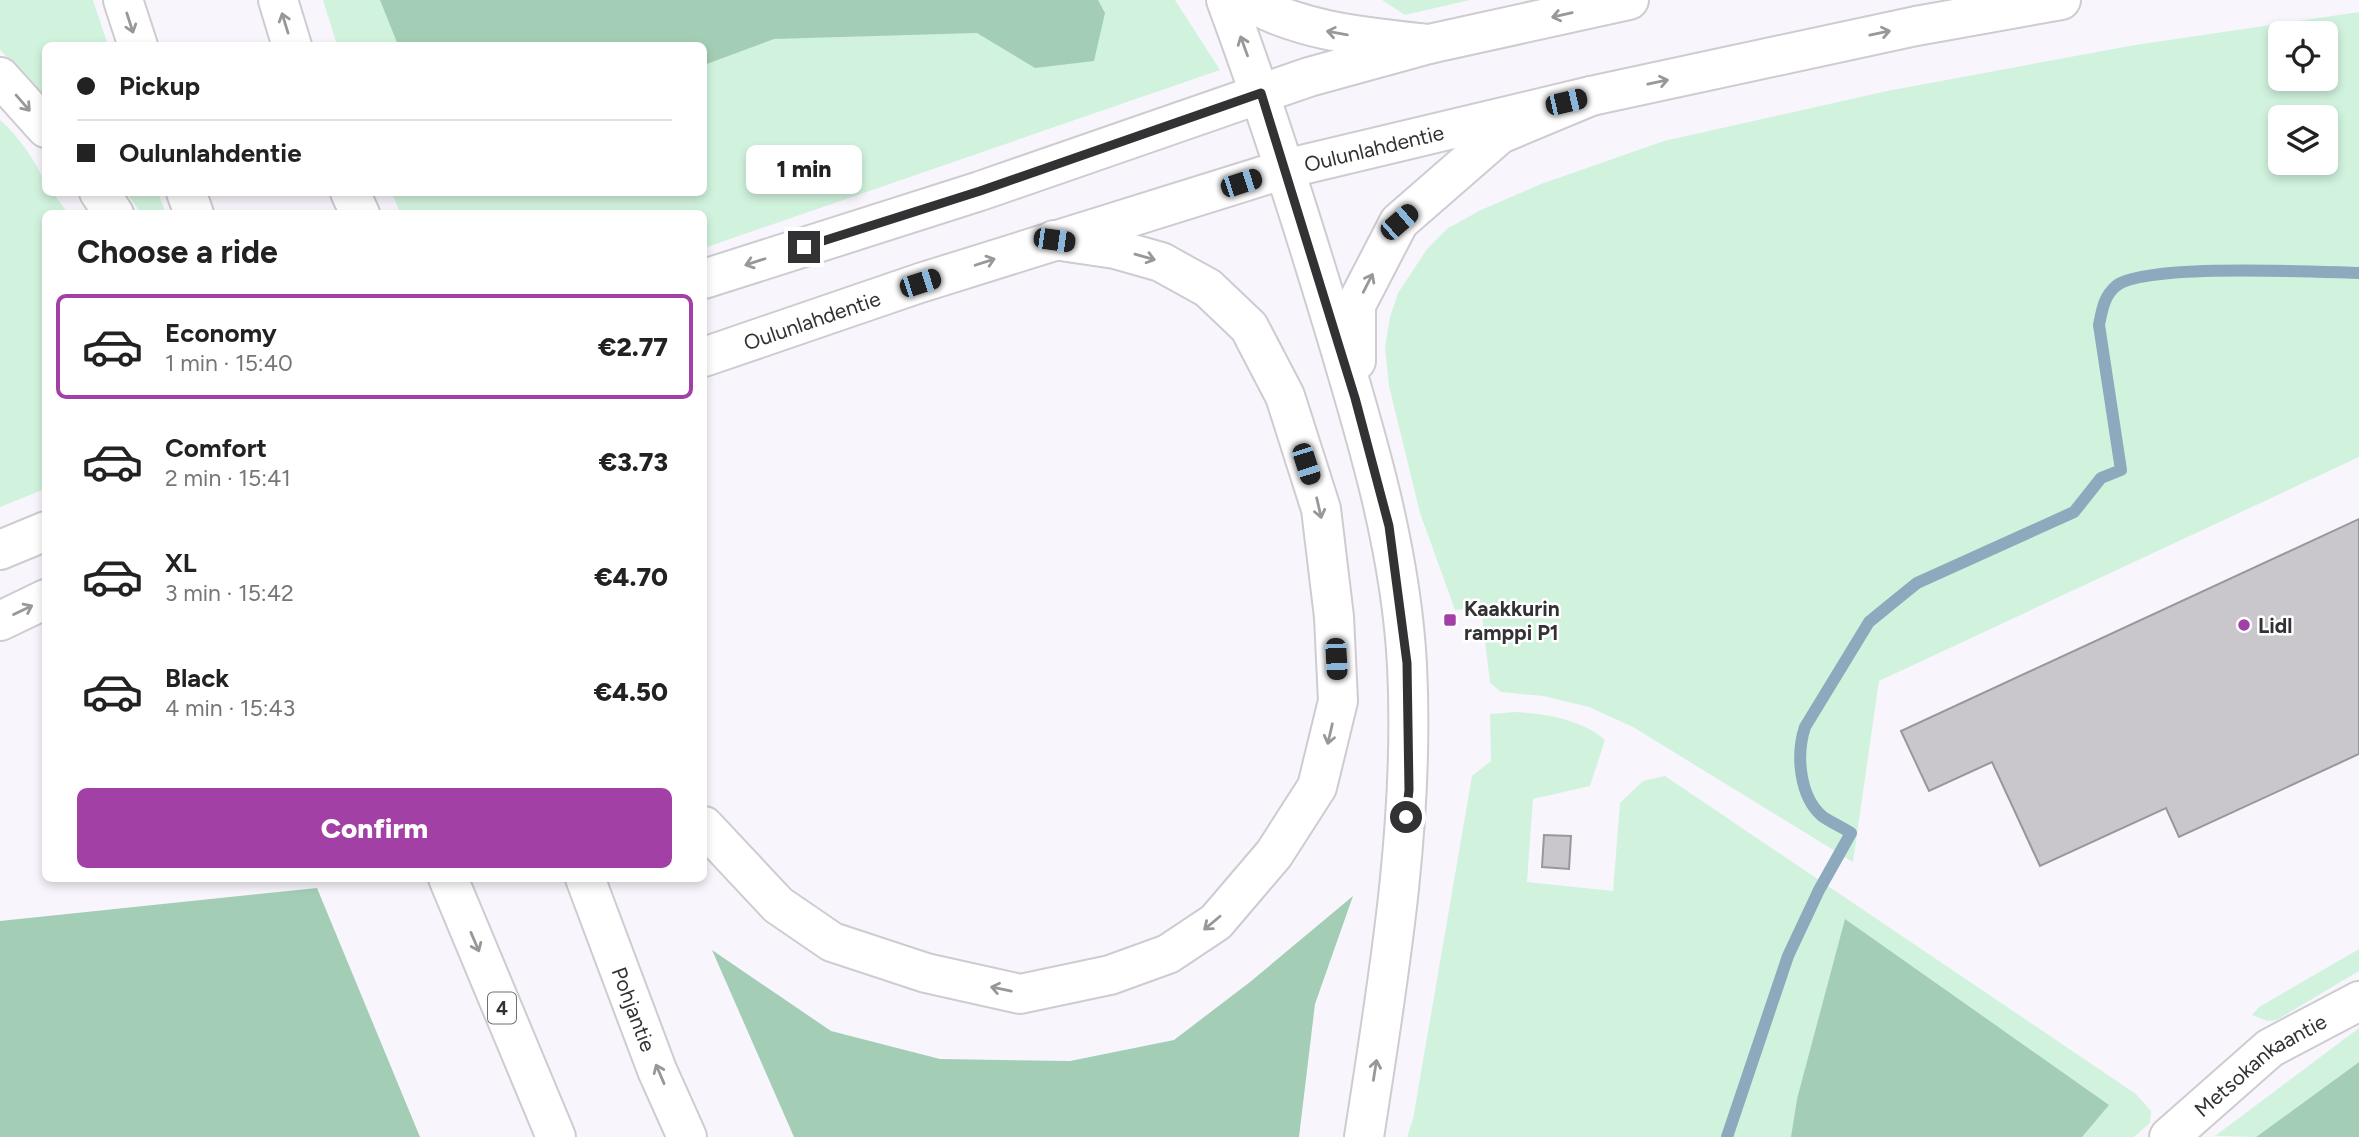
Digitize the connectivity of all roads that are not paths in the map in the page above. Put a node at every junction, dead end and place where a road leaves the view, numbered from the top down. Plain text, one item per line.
1 (123, 0) edge
2 (278, 0) edge
3 (1226, 0) edge
4 (1245, 0) edge
5 (1629, 0) edge
6 (2061, 0) edge
7 (137, 42) edge
8 (291, 42) edge
9 (1429, 44) junction
10 (0, 77) edge
11 (1261, 93) junction
12 (1591, 96) junction
13 (42, 124) edge
14 (1285, 169) junction
15 (1054, 240) junction
16 (707, 278) edge
17 (707, 356) edge
18 (1355, 398) junction
19 (42, 533) edge
20 (0, 550) edge
21 (42, 601) edge
22 (0, 621) edge
23 (707, 829) edge
24 (451, 882) edge
25 (586, 882) edge
26 (2359, 1001) edge
27 (556, 1137) edge
28 (687, 1137) edge
29 (1364, 1137) edge
30 (2169, 1137) edge

1 -> 7 main road
8 -> 2 main road
11 -> 3 main road
9 -> 4 main road
5 -> 9 main road
12 -> 6 main road, Oulunlahdentie
9 - 11 main road
10 -> 13 main road
11 - 14 main road
11 -> 16 main road
12 - 14 main road, Oulunlahdentie
18 -> 12 main road
14 - 15 main road, Oulunlahdentie
14 - 18 main road
17 -> 15 main road, Oulunlahdentie
15 -> 23 main road
29 -> 18 main road
19 - 20 main road
22 -> 21 main road
24 -> 27 main road, 4
28 -> 25 main road, Pohjantie
26 - 30 main road, Metsokankaantie

